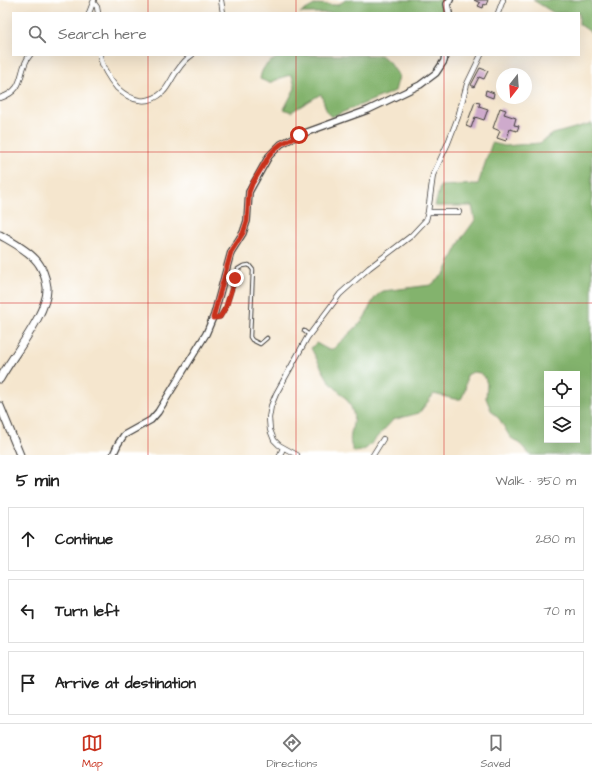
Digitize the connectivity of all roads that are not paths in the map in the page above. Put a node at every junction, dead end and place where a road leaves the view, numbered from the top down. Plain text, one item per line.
1 (221, 0) edge
2 (450, 0) edge
3 (503, 0) edge
4 (94, 1) edge
5 (89, 12) edge
6 (98, 12) edge
7 (223, 12) edge
8 (448, 12) edge
9 (498, 12) edge
10 (30, 56) edge
11 (100, 56) edge
12 (191, 56) edge
13 (445, 56) edge
14 (480, 56) edge
15 (0, 98) edge
16 (428, 212) junction
17 (460, 212) dead end
18 (0, 235) edge
19 (213, 318) junction
20 (304, 331) dead end
21 (309, 335) junction
22 (267, 338) dead end
23 (0, 379) edge
24 (0, 406) edge
25 (383, 439) dead end
26 (283, 448) junction
27 (20, 455) edge
28 (113, 455) edge
29 (280, 455) edge
30 (297, 455) edge
31 (373, 455) edge

1 - 7 street
2 - 8 street
3 - 9 street
4 - 5 street
4 - 6 street
10 - 15 street
11 - 12 street
13 - 19 street
14 - 16 street
16 - 17 street
16 - 21 street
18 - 23 main road
19 - 22 lane
19 - 28 street
20 - 21 lane
21 - 26 street
24 - 27 main road
25 - 31 street
26 - 29 street
26 - 30 street

